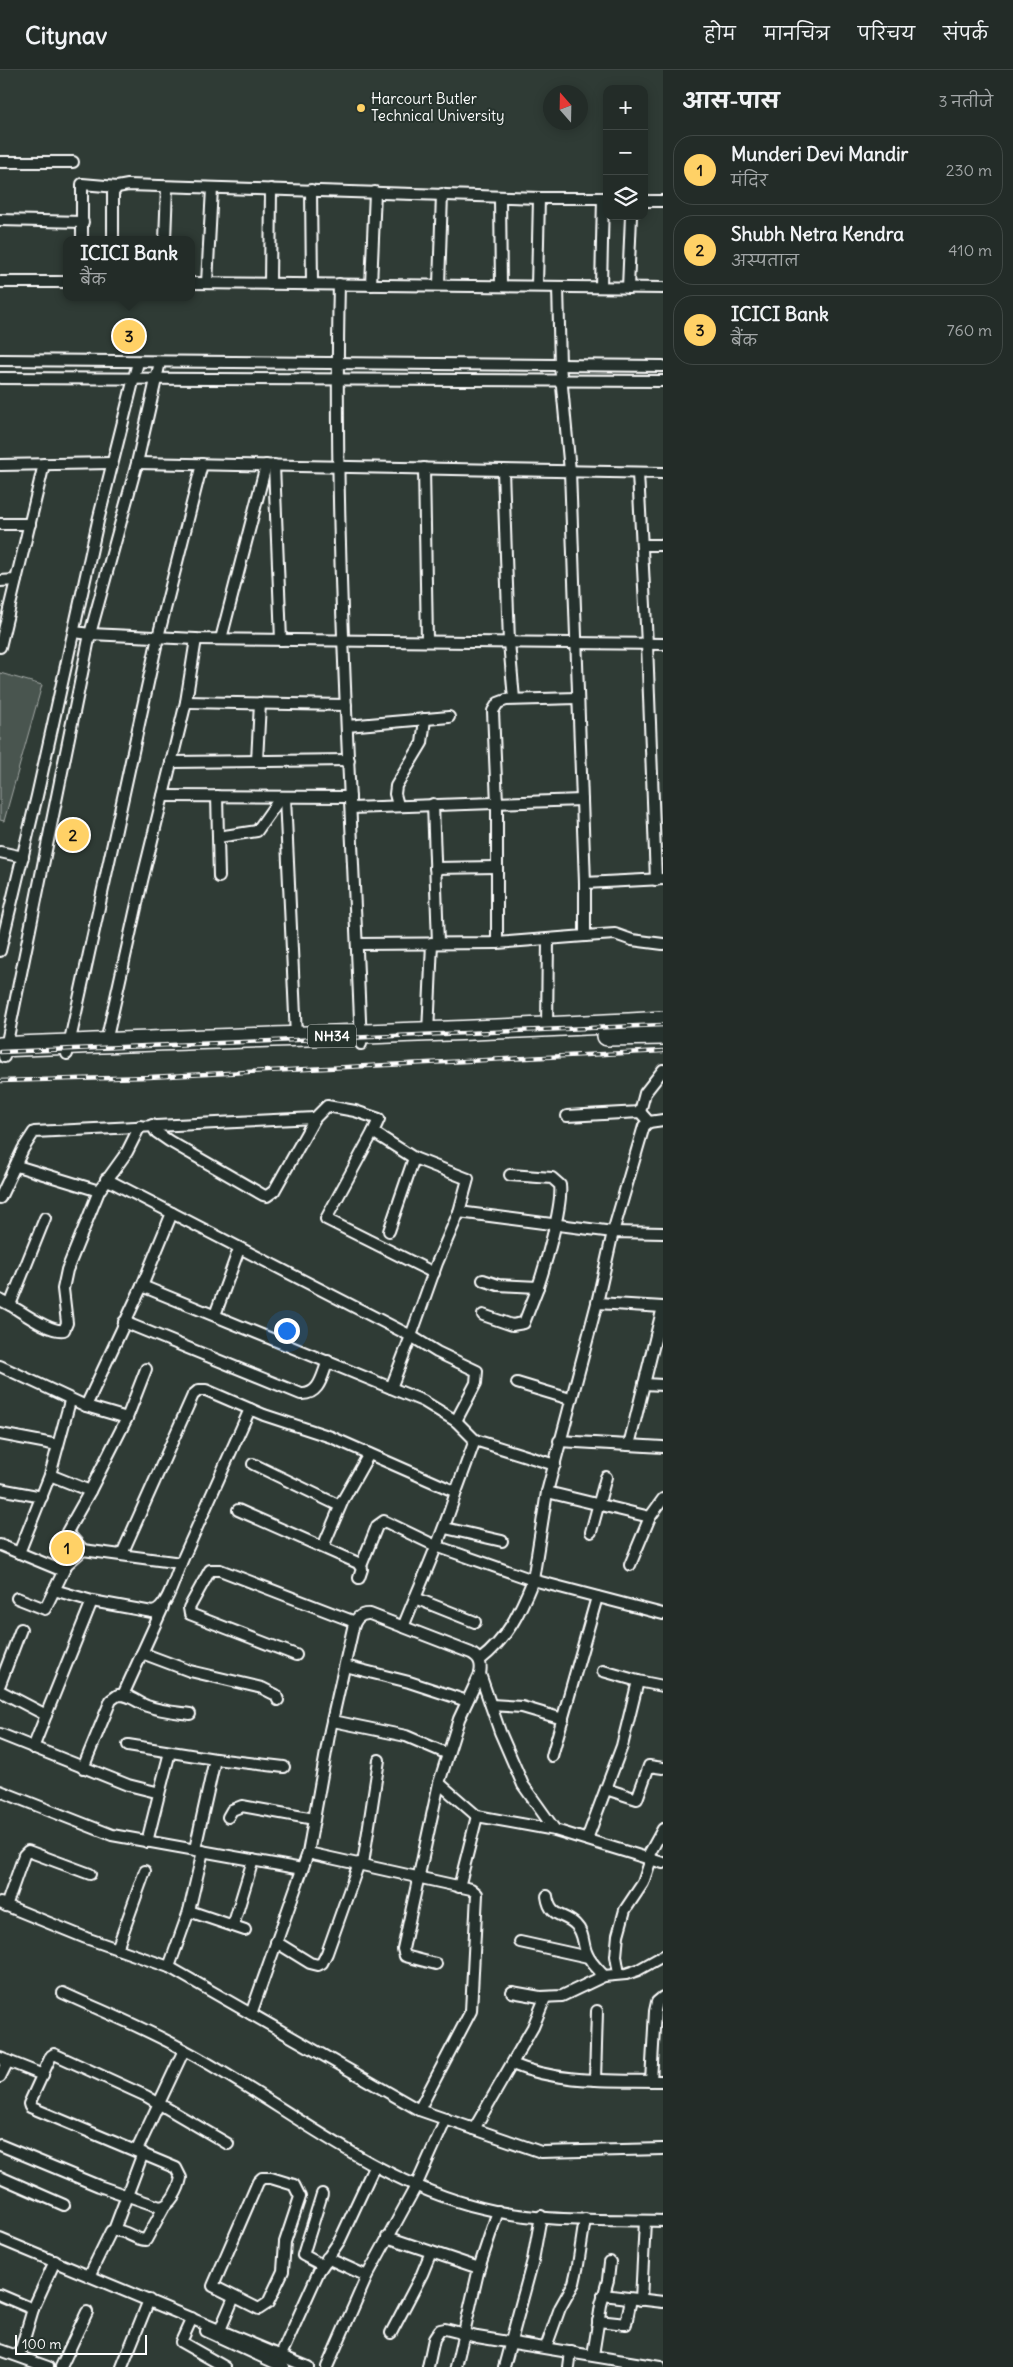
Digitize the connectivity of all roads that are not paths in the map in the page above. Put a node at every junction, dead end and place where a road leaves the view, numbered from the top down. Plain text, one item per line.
1 (0, 162) edge
2 (73, 162) dead end
3 (117, 187) junction
4 (168, 187) junction
5 (212, 188) junction
6 (271, 189) junction
7 (311, 190) junction
8 (375, 192) junction
9 (442, 194) junction
10 (500, 197) junction
11 (539, 198) junction
12 (603, 198) edge
13 (648, 201) edge
14 (663, 201) edge
15 (0, 220) edge
16 (604, 220) edge
17 (631, 220) edge
18 (83, 222) junction
19 (82, 236) edge
20 (113, 236) edge
21 (165, 236) edge
22 (0, 282) edge
23 (63, 282) edge
24 (195, 283) edge
25 (207, 283) junction
26 (270, 284) junction
27 (312, 284) junction
28 (339, 284) junction
29 (371, 285) junction
30 (439, 286) junction
31 (501, 286) junction
32 (537, 286) junction
33 (558, 287) junction
34 (601, 287) junction
35 (628, 288) junction
36 (663, 288) edge
37 (0, 360) edge
38 (138, 362) junction
39 (160, 362) junction
40 (337, 363) junction
41 (560, 365) junction
42 (663, 366) edge
43 (0, 378) edge
44 (133, 378) junction
45 (158, 378) junction
46 (338, 379) junction
47 (562, 380) junction
48 (663, 381) edge
49 (112, 463) junction
50 (137, 463) junction
51 (44, 464) junction
52 (202, 464) junction
53 (0, 465) edge
54 (270, 465) junction
55 (340, 466) junction
56 (424, 468) junction
57 (503, 470) junction
58 (570, 471) junction
59 (638, 472) junction
60 (663, 473) edge
61 (0, 524) edge
62 (30, 524) junction
63 (663, 544) edge
64 (642, 545) junction
65 (16, 580) junction
66 (0, 581) edge
67 (74, 632) junction
68 (90, 634) junction
69 (158, 637) junction
70 (196, 639) junction
71 (221, 639) junction
72 (280, 640) junction
73 (343, 640) junction
74 (427, 641) junction
75 (509, 642) junction
76 (575, 643) junction
77 (647, 644) junction
78 (663, 644) edge
79 (0, 645) edge
80 (514, 698) junction
81 (577, 698) junction
82 (186, 702) junction
83 (260, 703) junction
84 (346, 705) junction
85 (449, 717) dead end
86 (425, 719) junction
87 (347, 726) junction
88 (349, 760) junction
89 (257, 761) junction
90 (171, 762) junction
91 (163, 796) junction
92 (217, 796) junction
93 (283, 797) junction
94 (582, 800) junction
95 (350, 802) junction
96 (497, 803) junction
97 (433, 804) junction
98 (398, 805) junction
99 (218, 837) junction
100 (0, 852) edge
101 (22, 858) junction
102 (496, 867) junction
103 (435, 868) junction
104 (219, 876) dead end
105 (659, 879) edge
106 (586, 883) junction
107 (585, 936) junction
108 (548, 939) junction
109 (435, 943) junction
110 (498, 943) junction
111 (357, 944) junction
112 (663, 944) edge
113 (0, 947) edge
114 (663, 1021) edge
115 (547, 1028) junction
116 (428, 1032) junction
117 (663, 1035) edge
118 (296, 1037) junction
119 (361, 1040) junction
120 (106, 1042) junction
121 (68, 1049) junction
122 (2, 1052) edge
123 (663, 1070) edge
124 (640, 1112) junction
125 (567, 1116) dead end
126 (315, 1118) junction
127 (663, 1120) edge
128 (649, 1122) junction
129 (152, 1125) junction
130 (140, 1126) junction
131 (373, 1132) junction
132 (414, 1158) junction
133 (17, 1166) junction
134 (510, 1175) dead end
135 (106, 1179) junction
136 (99, 1191) junction
137 (0, 1198) edge
138 (459, 1212) junction
139 (172, 1213) junction
140 (45, 1218) dead end
141 (555, 1224) junction
142 (389, 1231) dead end
143 (613, 1232) junction
144 (663, 1233) edge
145 (239, 1249) junction
146 (434, 1274) junction
147 (483, 1280) dead end
148 (142, 1286) junction
149 (538, 1288) junction
150 (0, 1300) edge
151 (597, 1303) junction
152 (10, 1305) junction
153 (663, 1307) edge
154 (215, 1315) junction
155 (483, 1315) dead end
156 (124, 1322) junction
157 (411, 1336) junction
158 (328, 1361) junction
159 (0, 1366) edge
160 (146, 1370) dead end
161 (517, 1383) dead end
162 (644, 1384) junction
163 (663, 1385) edge
164 (391, 1388) junction
165 (570, 1399) junction
166 (70, 1400) junction
167 (86, 1406) junction
168 (250, 1409) junction
169 (127, 1418) junction
170 (456, 1421) junction
171 (0, 1434) edge
172 (475, 1440) junction
173 (560, 1441) junction
174 (58, 1445) junction
175 (629, 1445) junction
176 (663, 1447) edge
177 (369, 1454) junction
178 (253, 1464) dead end
179 (555, 1465) junction
180 (50, 1475) junction
181 (606, 1477) dead end
182 (0, 1489) edge
183 (90, 1491) junction
184 (456, 1492) junction
185 (547, 1492) junction
186 (42, 1497) junction
187 (663, 1499) edge
188 (599, 1504) junction
189 (340, 1506) junction
190 (238, 1510) dead end
191 (650, 1517) junction
192 (445, 1528) junction
193 (591, 1532) dead end
194 (502, 1541) dead end
195 (0, 1545) edge
196 (436, 1546) junction
197 (323, 1547) junction
198 (83, 1550) junction
199 (19, 1553) junction
200 (122, 1554) junction
201 (181, 1563) junction
202 (630, 1565) dead end
203 (361, 1566) junction
204 (63, 1571) junction
205 (359, 1578) dead end
206 (533, 1580) junction
207 (54, 1590) junction
208 (597, 1597) junction
209 (17, 1598) dead end
210 (415, 1598) junction
211 (92, 1601) junction
212 (163, 1606) junction
213 (663, 1614) edge
214 (354, 1622) junction
215 (474, 1622) dead end
216 (403, 1628) junction
217 (21, 1629) dead end
218 (142, 1653) junction
219 (296, 1655) dead end
220 (480, 1660) junction
221 (345, 1666) junction
222 (603, 1671) dead end
223 (480, 1674) junction
224 (638, 1681) junction
225 (0, 1684) edge
226 (663, 1686) edge
227 (0, 1691) edge
228 (123, 1694) junction
229 (278, 1700) dead end
230 (467, 1701) junction
231 (491, 1705) junction
232 (190, 1714) dead end
233 (46, 1715) junction
234 (563, 1719) junction
235 (333, 1720) junction
236 (0, 1734) edge
237 (128, 1745) dead end
238 (33, 1748) junction
239 (170, 1752) junction
240 (448, 1754) junction
241 (552, 1756) dead end
242 (215, 1759) junction
243 (379, 1760) dead end
244 (284, 1767) dead end
245 (83, 1768) junction
246 (663, 1768) edge
247 (439, 1783) junction
248 (606, 1789) junction
249 (0, 1791) edge
250 (159, 1794) junction
251 (478, 1816) junction
252 (228, 1817) dead end
253 (314, 1819) junction
254 (556, 1830) junction
255 (663, 1830) edge
256 (587, 1839) junction
257 (148, 1842) junction
258 (199, 1850) junction
259 (308, 1853) junction
260 (649, 1858) junction
261 (253, 1860) junction
262 (663, 1863) edge
263 (361, 1864) junction
264 (302, 1869) junction
265 (144, 1871) dead end
266 (90, 1874) dead end
267 (420, 1876) junction
268 (459, 1887) junction
269 (547, 1896) dead end
270 (3, 1904) edge
271 (189, 1911) junction
272 (233, 1926) junction
273 (245, 1930) dead end
274 (276, 1942) junction
275 (520, 1942) dead end
276 (117, 1949) junction
277 (663, 1956) edge
278 (588, 1957) junction
279 (436, 1964) dead end
280 (169, 1967) junction
281 (619, 1974) junction
282 (604, 1976) junction
283 (512, 1992) dead end
284 (63, 1993) dead end
285 (663, 1997) edge
286 (545, 1998) junction
287 (597, 2011) dead end
288 (251, 2014) junction
289 (184, 2050) junction
290 (4, 2059) edge
291 (512, 2064) junction
292 (43, 2074) junction
293 (0, 2077) edge
294 (595, 2080) junction
295 (651, 2081) junction
296 (663, 2081) edge
297 (159, 2104) junction
298 (419, 2110) junction
299 (446, 2119) junction
300 (474, 2129) junction
301 (228, 2144) dead end
302 (0, 2145) edge
303 (663, 2149) edge
304 (140, 2152) junction
305 (374, 2167) junction
306 (0, 2178) edge
307 (416, 2186) junction
308 (322, 2194) dead end
309 (126, 2195) junction
310 (64, 2204) dead end
311 (164, 2207) junction
312 (498, 2211) junction
313 (541, 2216) junction
314 (585, 2219) junction
315 (645, 2221) junction
316 (663, 2221) edge
317 (114, 2230) junction
318 (387, 2237) junction
319 (0, 2239) edge
320 (431, 2252) junction
321 (55, 2262) junction
322 (325, 2262) junction
323 (610, 2262) dead end
324 (479, 2268) junction
325 (90, 2276) junction
326 (367, 2276) junction
327 (0, 2295) edge
328 (603, 2295) junction
329 (234, 2297) junction
330 (636, 2299) junction
331 (148, 2300) junction
332 (663, 2302) edge
333 (33, 2309) junction
334 (87, 2312) dead end
335 (191, 2321) junction
336 (598, 2321) junction
337 (220, 2330) junction
338 (391, 2333) dead end
339 (464, 2333) junction
340 (512, 2342) junction
341 (244, 2344) junction
342 (546, 2347) junction
343 (0, 2350) edge
344 (571, 2352) junction
345 (592, 2355) junction
346 (19, 2356) junction
347 (280, 2356) junction
348 (623, 2364) edge
349 (48, 2367) edge
350 (61, 2367) edge
351 (122, 2367) edge
352 (225, 2367) edge
353 (284, 2367) edge
354 (308, 2367) edge
355 (327, 2367) edge
356 (428, 2367) edge
357 (456, 2367) edge
358 (504, 2367) edge
359 (569, 2367) edge
360 (660, 2367) edge

1 - 2 street
3 - 4 street
3 - 18 street
3 - 20 street
4 - 5 street
4 - 21 street
5 - 6 street
5 - 25 street
6 - 7 street
6 - 26 street
7 - 8 street
7 - 27 street
8 - 9 street
8 - 29 street
9 - 10 street
9 - 30 street
10 - 11 street
10 - 31 street
11 - 12 street
11 - 32 street
13 - 14 street
15 - 18 street
16 - 34 street
17 - 35 street
18 - 19 street
22 - 23 street
24 - 25 street
25 - 26 street
26 - 27 street
27 - 28 street
28 - 29 street
28 - 40 street
29 - 30 street
30 - 31 street
31 - 32 street
32 - 33 street
33 - 34 street
33 - 41 street
34 - 35 street
35 - 36 street
37 - 38 street
38 - 39 street
38 - 44 street
39 - 40 street
39 - 45 street
40 - 41 street
40 - 46 street
41 - 42 street
41 - 47 street
43 - 44 street
44 - 45 street
44 - 49 street
45 - 46 street
45 - 50 street
46 - 47 street
46 - 55 street
47 - 48 street
47 - 58 street
49 - 51 street
49 - 67 street
50 - 52 street
50 - 68 street
51 - 53 street
51 - 62 street
52 - 54 street
52 - 69 street
54 - 55 street
54 - 71 street
54 - 72 street
55 - 56 street
55 - 73 street
56 - 57 street
56 - 74 street
57 - 58 street
57 - 75 street
58 - 59 street
58 - 76 street
59 - 60 street
59 - 64 street
61 - 62 street
62 - 65 street
63 - 64 street
64 - 77 street
65 - 66 street
65 - 79 street
67 - 68 street
67 - 101 street
68 - 69 street
68 - 122 street
69 - 70 street
69 - 121 street
70 - 71 street
70 - 82 street
71 - 72 street
72 - 73 street
73 - 74 street
73 - 84 street
74 - 75 street
75 - 76 street
75 - 80 street
76 - 77 street
76 - 81 street
77 - 78 street
77 - 105 street
80 - 81 street
80 - 96 street
81 - 94 street
82 - 83 street
82 - 90 street
83 - 84 street
83 - 89 street
84 - 87 street
85 - 86 street
86 - 87 street
86 - 98 street
87 - 88 street
88 - 89 street
88 - 95 street
89 - 90 street
90 - 91 street
91 - 92 street
91 - 120 street
92 - 93 street
92 - 99 street
93 - 95 street
93 - 99 street
93 - 118 street
94 - 96 street
94 - 106 street
95 - 98 street
95 - 111 street
96 - 97 street
96 - 102 street
97 - 98 street
97 - 103 street
99 - 104 street
100 - 101 street
101 - 113 street
102 - 103 street
102 - 110 street
103 - 109 street
105 - 106 street
106 - 107 street
107 - 108 street
107 - 112 street
108 - 110 street
108 - 115 street
109 - 110 street
109 - 111 street
109 - 116 street
111 - 119 street
114 - 115 highway, NH34
115 - 116 highway, NH34
116 - 119 highway, NH34
117 - 119 highway, NH34
118 - 119 highway, NH34
118 - 120 highway, NH34
119 - 121 highway, NH34
120 - 121 highway, NH34
121 - 122 highway, NH34
123 - 124 street
124 - 125 street
124 - 128 street
126 - 129 street
126 - 129 street
126 - 131 street
127 - 128 street
128 - 143 street
129 - 130 street
130 - 133 street
130 - 135 street
131 - 132 street
131 - 146 street
132 - 138 street
132 - 142 street
133 - 136 street
133 - 137 street
134 - 141 street
135 - 136 street
135 - 139 street
136 - 152 street
138 - 141 street
138 - 146 street
139 - 145 street
139 - 148 street
140 - 152 street
141 - 143 street
141 - 149 street
143 - 144 street
143 - 151 street
145 - 154 street
145 - 157 street
146 - 157 street
147 - 149 street
148 - 154 street
148 - 156 street
149 - 155 street
150 - 152 street
151 - 153 street
151 - 165 street
153 - 162 street
154 - 158 street
156 - 158 street
156 - 167 street
157 - 164 street
157 - 170 street
158 - 164 street
159 - 166 street
160 - 169 street
161 - 165 street
162 - 163 street
162 - 175 street
164 - 170 street
165 - 173 street
166 - 167 street
166 - 174 street
167 - 169 street
168 - 177 street
168 - 200 street
168 - 201 street
169 - 183 street
170 - 172 street
171 - 174 street
172 - 179 street
172 - 184 street
173 - 175 street
173 - 179 street
174 - 180 street
175 - 176 street
177 - 184 street
177 - 189 street
178 - 189 street
179 - 185 street
180 - 183 street
180 - 186 street
181 - 188 street
182 - 186 street
183 - 198 street
184 - 192 street
185 - 188 street
185 - 206 street
186 - 199 street
187 - 191 street
188 - 191 street
188 - 193 street
189 - 197 street
190 - 197 street
191 - 202 street
192 - 194 street
192 - 196 street
195 - 199 street
196 - 203 street
196 - 206 street
196 - 210 street
197 - 203 street
198 - 200 street
198 - 204 street
199 - 204 street
200 - 201 street
201 - 212 street
203 - 205 street
204 - 207 street
206 - 208 street
206 - 220 street
207 - 209 street
207 - 211 street
208 - 213 street
208 - 234 street
210 - 215 street
210 - 216 street
211 - 212 street
211 - 233 street
212 - 218 street
214 - 216 street
214 - 219 street
214 - 221 street
216 - 220 street
217 - 225 street
218 - 228 street
218 - 229 street
220 - 223 street
221 - 230 street
221 - 235 street
222 - 224 street
223 - 230 street
223 - 231 street
224 - 226 street
224 - 248 street
227 - 233 street
228 - 232 street
228 - 245 street
230 - 240 street
231 - 234 street
231 - 254 street
233 - 238 street
234 - 241 street
235 - 240 street
235 - 253 street
236 - 238 street
237 - 239 street
238 - 245 street
239 - 242 street
239 - 250 street
240 - 247 street
242 - 244 street
242 - 258 street
243 - 263 street
245 - 250 street
246 - 248 street
247 - 251 street
247 - 267 street
248 - 256 street
249 - 257 street
250 - 257 street
251 - 254 street
251 - 268 street
252 - 253 street
253 - 259 street
254 - 256 street
255 - 260 street
256 - 260 street
257 - 258 street
258 - 261 street
258 - 271 street
259 - 263 street
259 - 264 street
260 - 262 street
260 - 281 street
261 - 264 street
261 - 272 street
263 - 267 street
263 - 274 street
264 - 274 street
265 - 276 street
266 - 270 street
267 - 268 street
267 - 279 street
268 - 298 street
269 - 278 street
270 - 276 street
271 - 272 street
271 - 280 street
272 - 273 street
274 - 288 street
275 - 278 street
276 - 280 street
277 - 281 street
278 - 282 street
280 - 288 street
281 - 282 street
282 - 286 street
283 - 286 street
284 - 289 street
285 - 295 street
286 - 291 street
287 - 294 street
288 - 298 street
289 - 297 street
289 - 305 street
290 - 292 street
290 - 293 street
291 - 294 street
291 - 300 street
292 - 297 street
292 - 304 street
294 - 295 street
295 - 296 street
297 - 301 street
297 - 304 street
298 - 299 street
299 - 300 street
299 - 307 street
300 - 303 street
302 - 309 street
304 - 309 street
304 - 311 street
305 - 307 street
305 - 322 street
306 - 310 street
307 - 312 street
307 - 318 street
308 - 322 street
309 - 311 street
309 - 317 street
311 - 317 street
312 - 313 street
312 - 324 street
313 - 314 street
313 - 340 street
314 - 315 street
314 - 342 street
315 - 316 street
315 - 330 street
317 - 325 street
318 - 320 street
318 - 326 street
319 - 321 street
320 - 324 street
320 - 338 street
321 - 325 street
321 - 333 street
322 - 326 street
322 - 347 street
323 - 328 street
324 - 339 street
325 - 331 street
326 - 355 street
327 - 333 street
328 - 330 street
328 - 336 street
329 - 329 street
329 - 337 street
330 - 332 street
330 - 336 street
331 - 335 street
331 - 351 street
333 - 346 street
334 - 350 street
335 - 337 street
335 - 341 street
335 - 352 street
336 - 345 street
337 - 341 street
339 - 340 street
339 - 356 street
339 - 357 street
340 - 342 street
340 - 358 street
341 - 347 street
341 - 353 street
342 - 344 street
343 - 346 street
344 - 345 street
344 - 359 street
345 - 348 street
346 - 349 street
347 - 354 street
348 - 360 street

